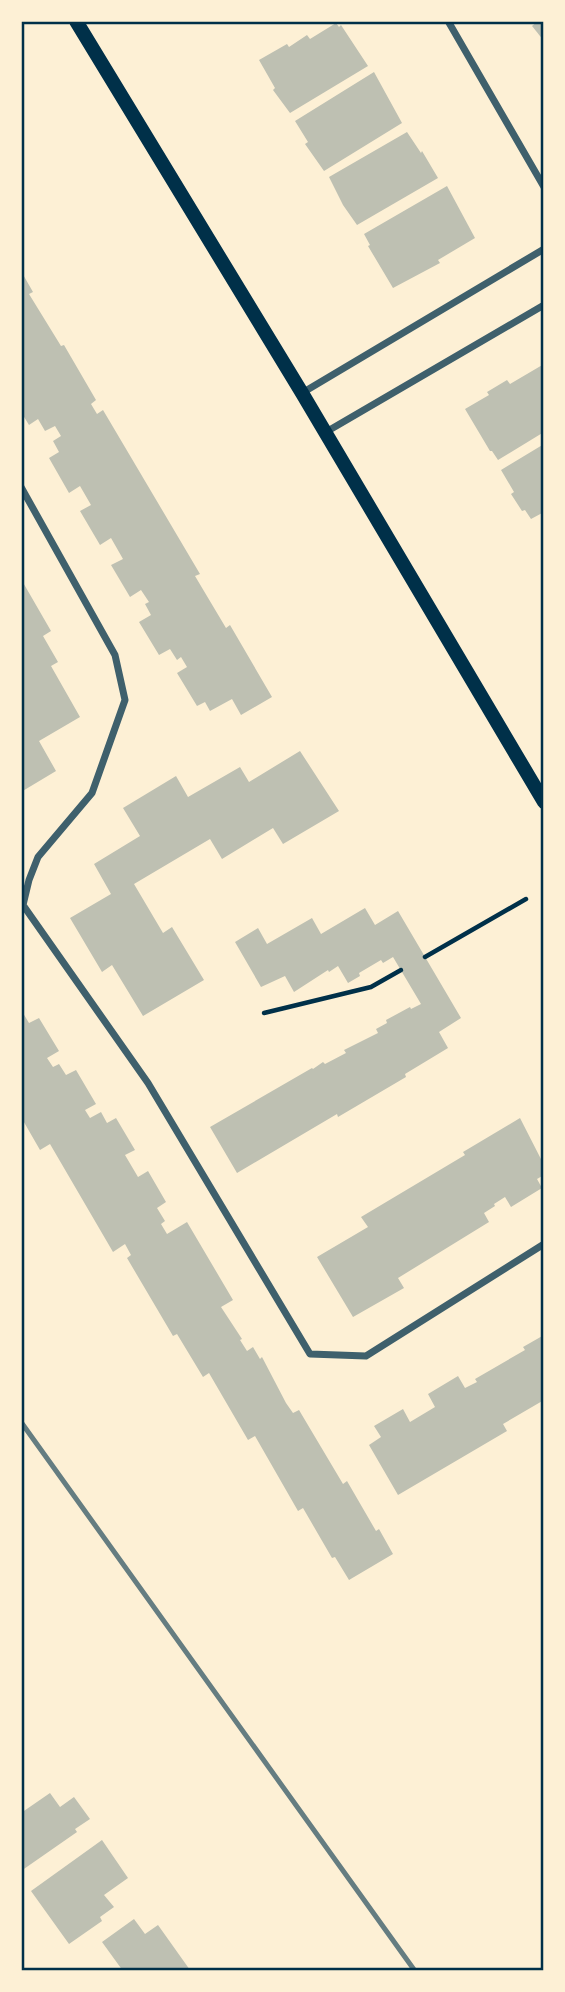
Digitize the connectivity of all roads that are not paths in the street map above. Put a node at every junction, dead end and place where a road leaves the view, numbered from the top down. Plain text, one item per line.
1 (76, 21) edge
2 (448, 21) edge
3 (544, 187) edge
4 (544, 249) edge
5 (544, 305) edge
6 (302, 393) junction
7 (326, 432) junction
8 (21, 486) edge
9 (544, 802) edge
10 (25, 879) edge
11 (544, 1244) edge

1 - 6 main road
2 - 3 street
4 - 6 street
5 - 7 street
6 - 7 main road
7 - 9 main road
8 - 10 street
10 - 11 street

